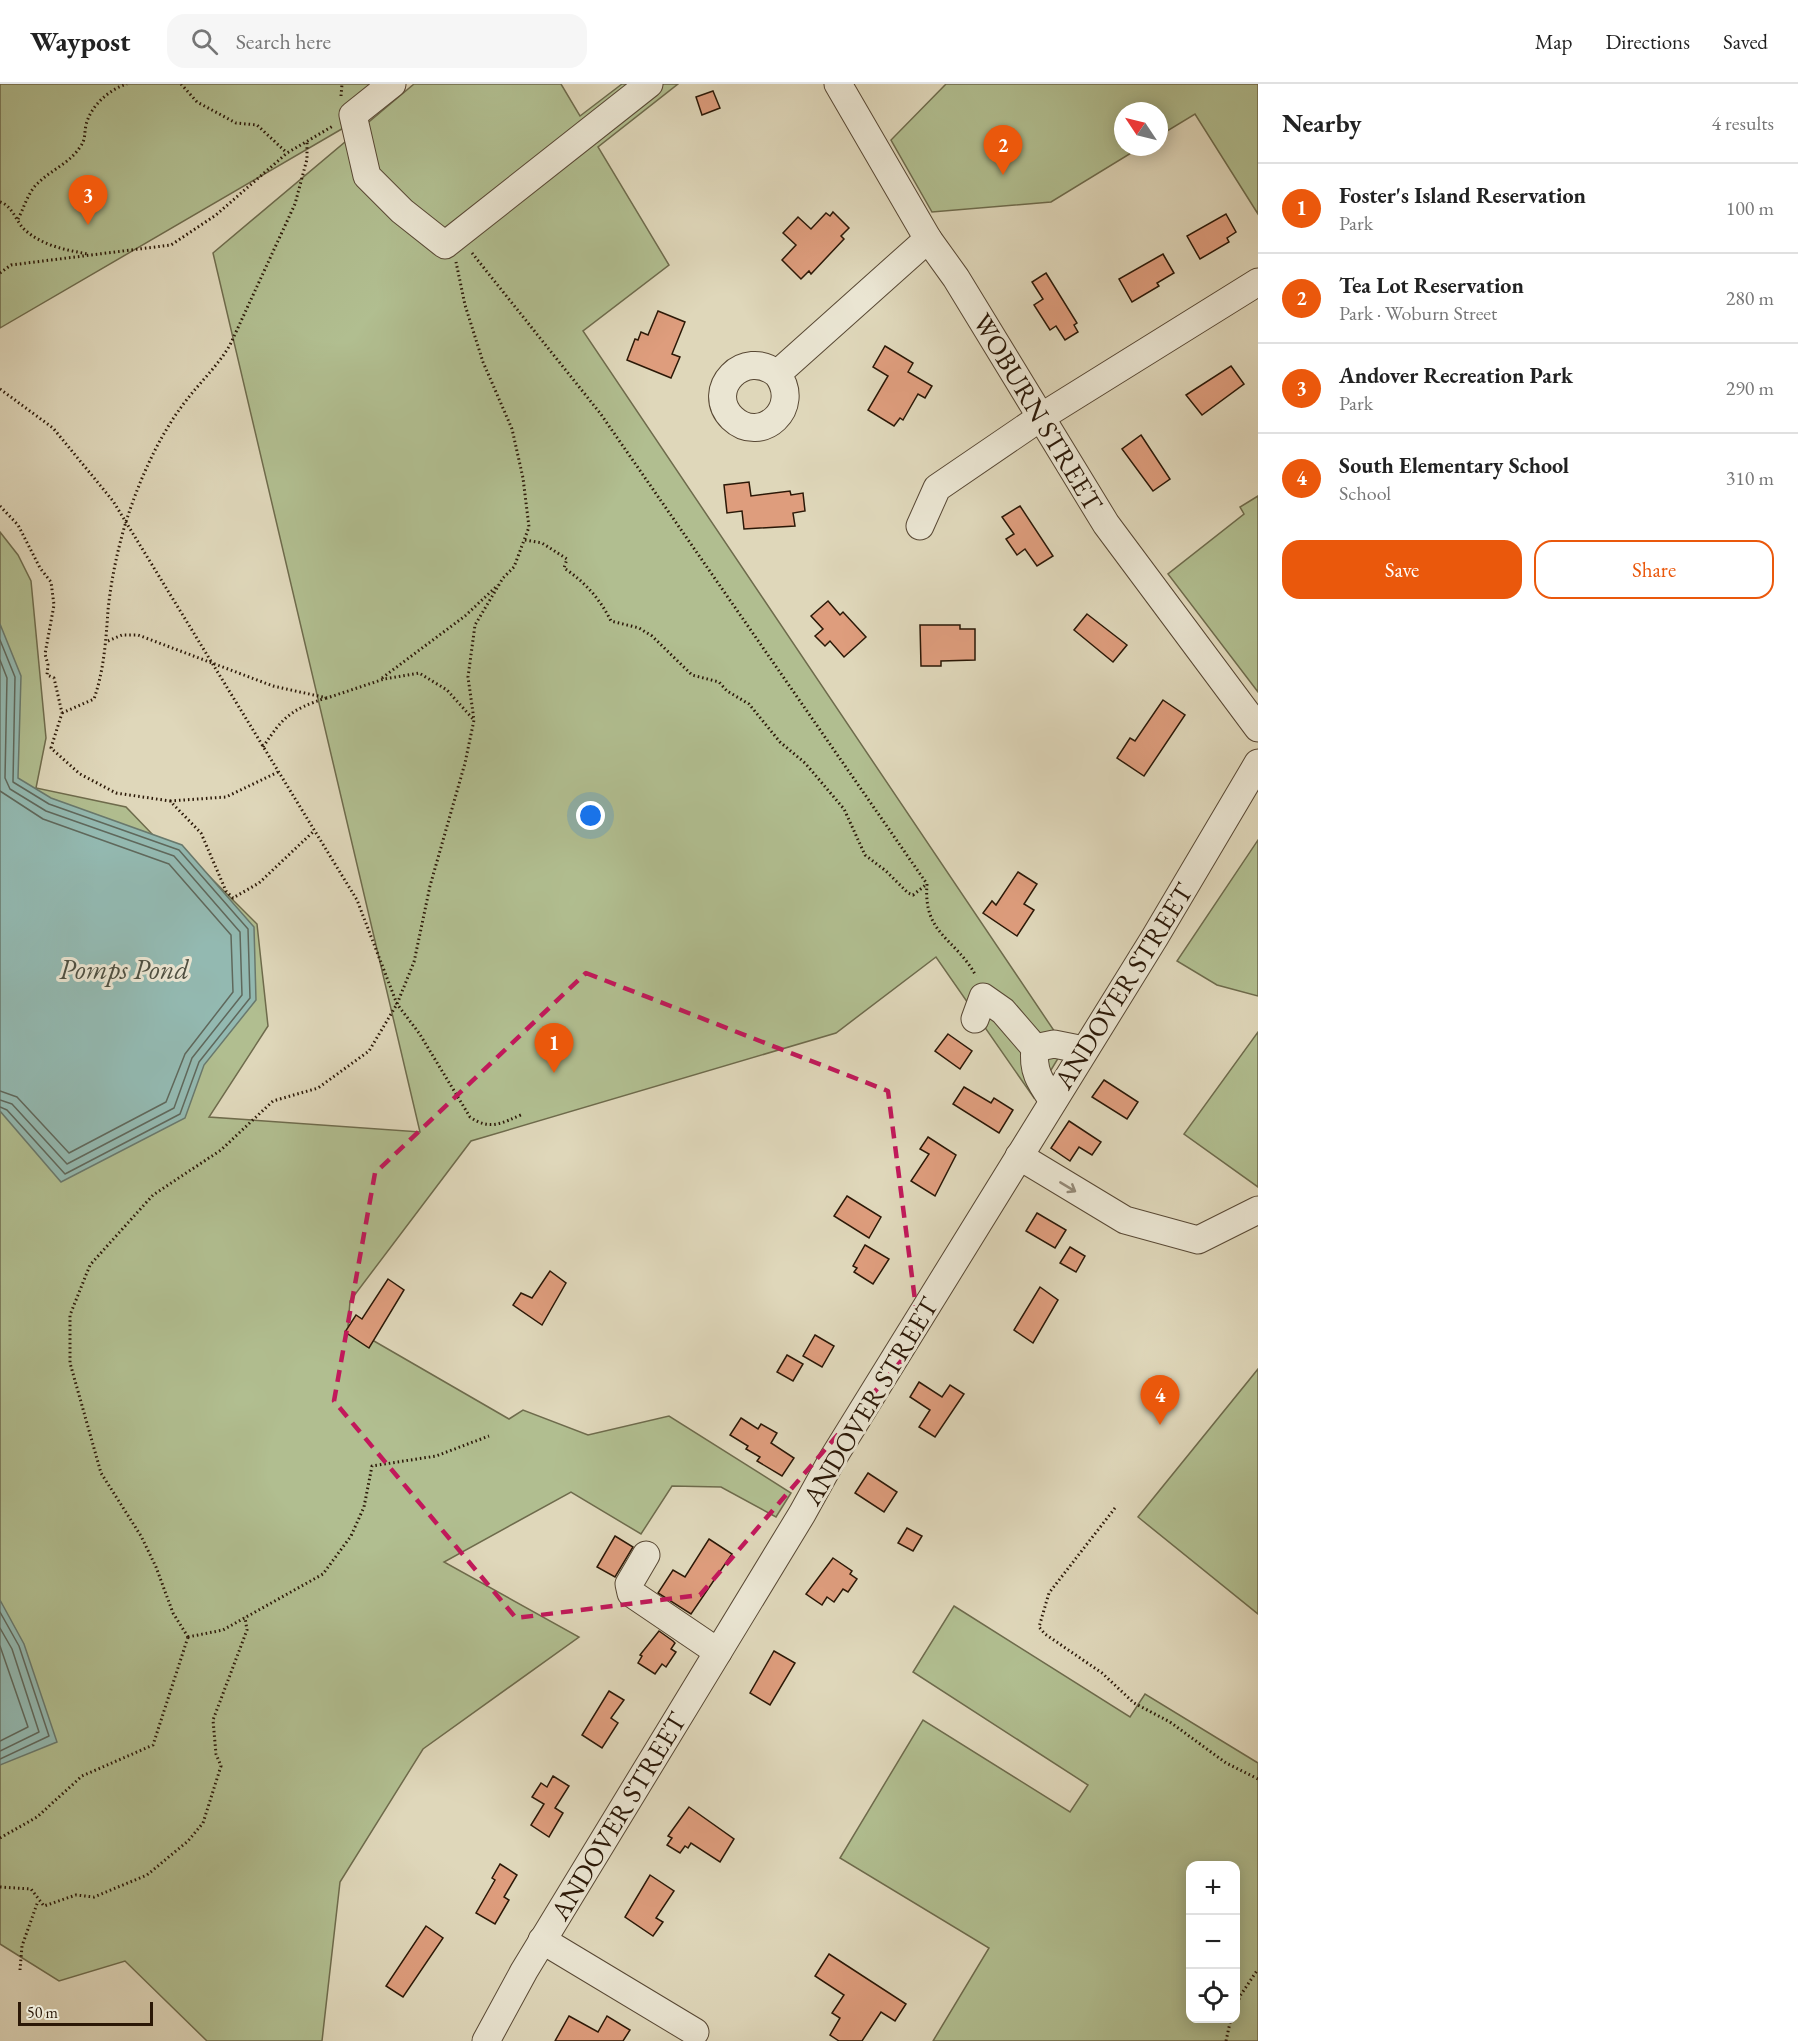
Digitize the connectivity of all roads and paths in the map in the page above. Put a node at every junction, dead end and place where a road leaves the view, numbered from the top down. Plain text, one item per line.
1 (127, 84) edge
2 (181, 84) edge
3 (392, 84) edge
4 (649, 84) edge
5 (838, 84) edge
6 (353, 115) junction
7 (307, 141) junction
8 (287, 153) junction
9 (0, 202) edge
10 (18, 219) junction
11 (928, 238) junction
12 (456, 246) junction
13 (93, 255) junction
14 (0, 273) edge
15 (1258, 282) edge
16 (777, 374) dead end
17 (0, 389) edge
18 (1041, 417) junction
19 (0, 506) edge
20 (126, 522) junction
21 (920, 526) dead end
22 (525, 540) junction
23 (501, 582) junction
24 (106, 642) junction
25 (213, 663) junction
26 (379, 681) junction
27 (327, 698) junction
28 (62, 713) junction
29 (474, 720) junction
30 (1258, 728) edge
31 (263, 747) junction
32 (1258, 763) edge
33 (278, 772) junction
34 (170, 801) junction
35 (314, 831) junction
36 (927, 884) junction
37 (397, 1004) junction
38 (980, 1009) joint
39 (1035, 1047) junction
40 (1084, 1050) junction
41 (1053, 1101) junction
42 (523, 1114) dead end
43 (1019, 1156) junction
44 (1258, 1210) edge
45 (489, 1436) dead end
46 (1115, 1508) dead end
47 (645, 1555) dead end
48 (245, 1617) junction
49 (188, 1637) junction
50 (718, 1652) junction
51 (1258, 1779) edge
52 (0, 1838) edge
53 (0, 1887) edge
54 (38, 1901) junction
55 (542, 1940) junction
56 (1258, 1969) edge
57 (20, 1970) dead end
58 (1240, 1996) edge
59 (1231, 2023) edge
60 (695, 2032) dead end
61 (486, 2041) edge
62 (1226, 2041) edge

1 - 10 path
2 - 8 path
3 - 6 street
4 - 12 street
5 - 11 street, WOBURN STREET
6 - 7 path
6 - 12 street
7 - 8 path
7 - 20 path
8 - 13 path
9 - 10 path
10 - 13 path
11 - 16 street
11 - 18 street, WOBURN STREET
12 - 22 path
12 - 36 path
13 - 14 path
15 - 18 street
17 - 20 path
18 - 21 street
18 - 30 street, WOBURN STREET
19 - 28 path
20 - 24 path
20 - 25 path
22 - 23 path
22 - 36 path
23 - 26 path
23 - 29 path
24 - 25 path
24 - 28 path
25 - 27 path
25 - 31 path
26 - 27 path
26 - 29 path
27 - 31 path
28 - 34 path
29 - 37 path
31 - 33 path
32 - 40 street, ANDOVER STREET
33 - 34 path
33 - 35 path
34 - 35 path
35 - 37 path
36 - 38 path
37 - 42 path
37 - 49 path
38 - 39 street
39 - 40 street
39 - 41 street
40 - 41 street, ANDOVER STREET
41 - 43 street, ANDOVER STREET
43 -> 44 street
43 - 50 street, ANDOVER STREET
45 - 48 path
46 - 51 path
47 - 50 street
48 - 49 path
48 - 54 path
49 - 52 path
50 - 55 street, ANDOVER STREET
53 - 54 path
54 - 57 path
55 - 60 street
55 - 61 street, ANDOVER STREET
56 - 58 path
59 - 62 path

